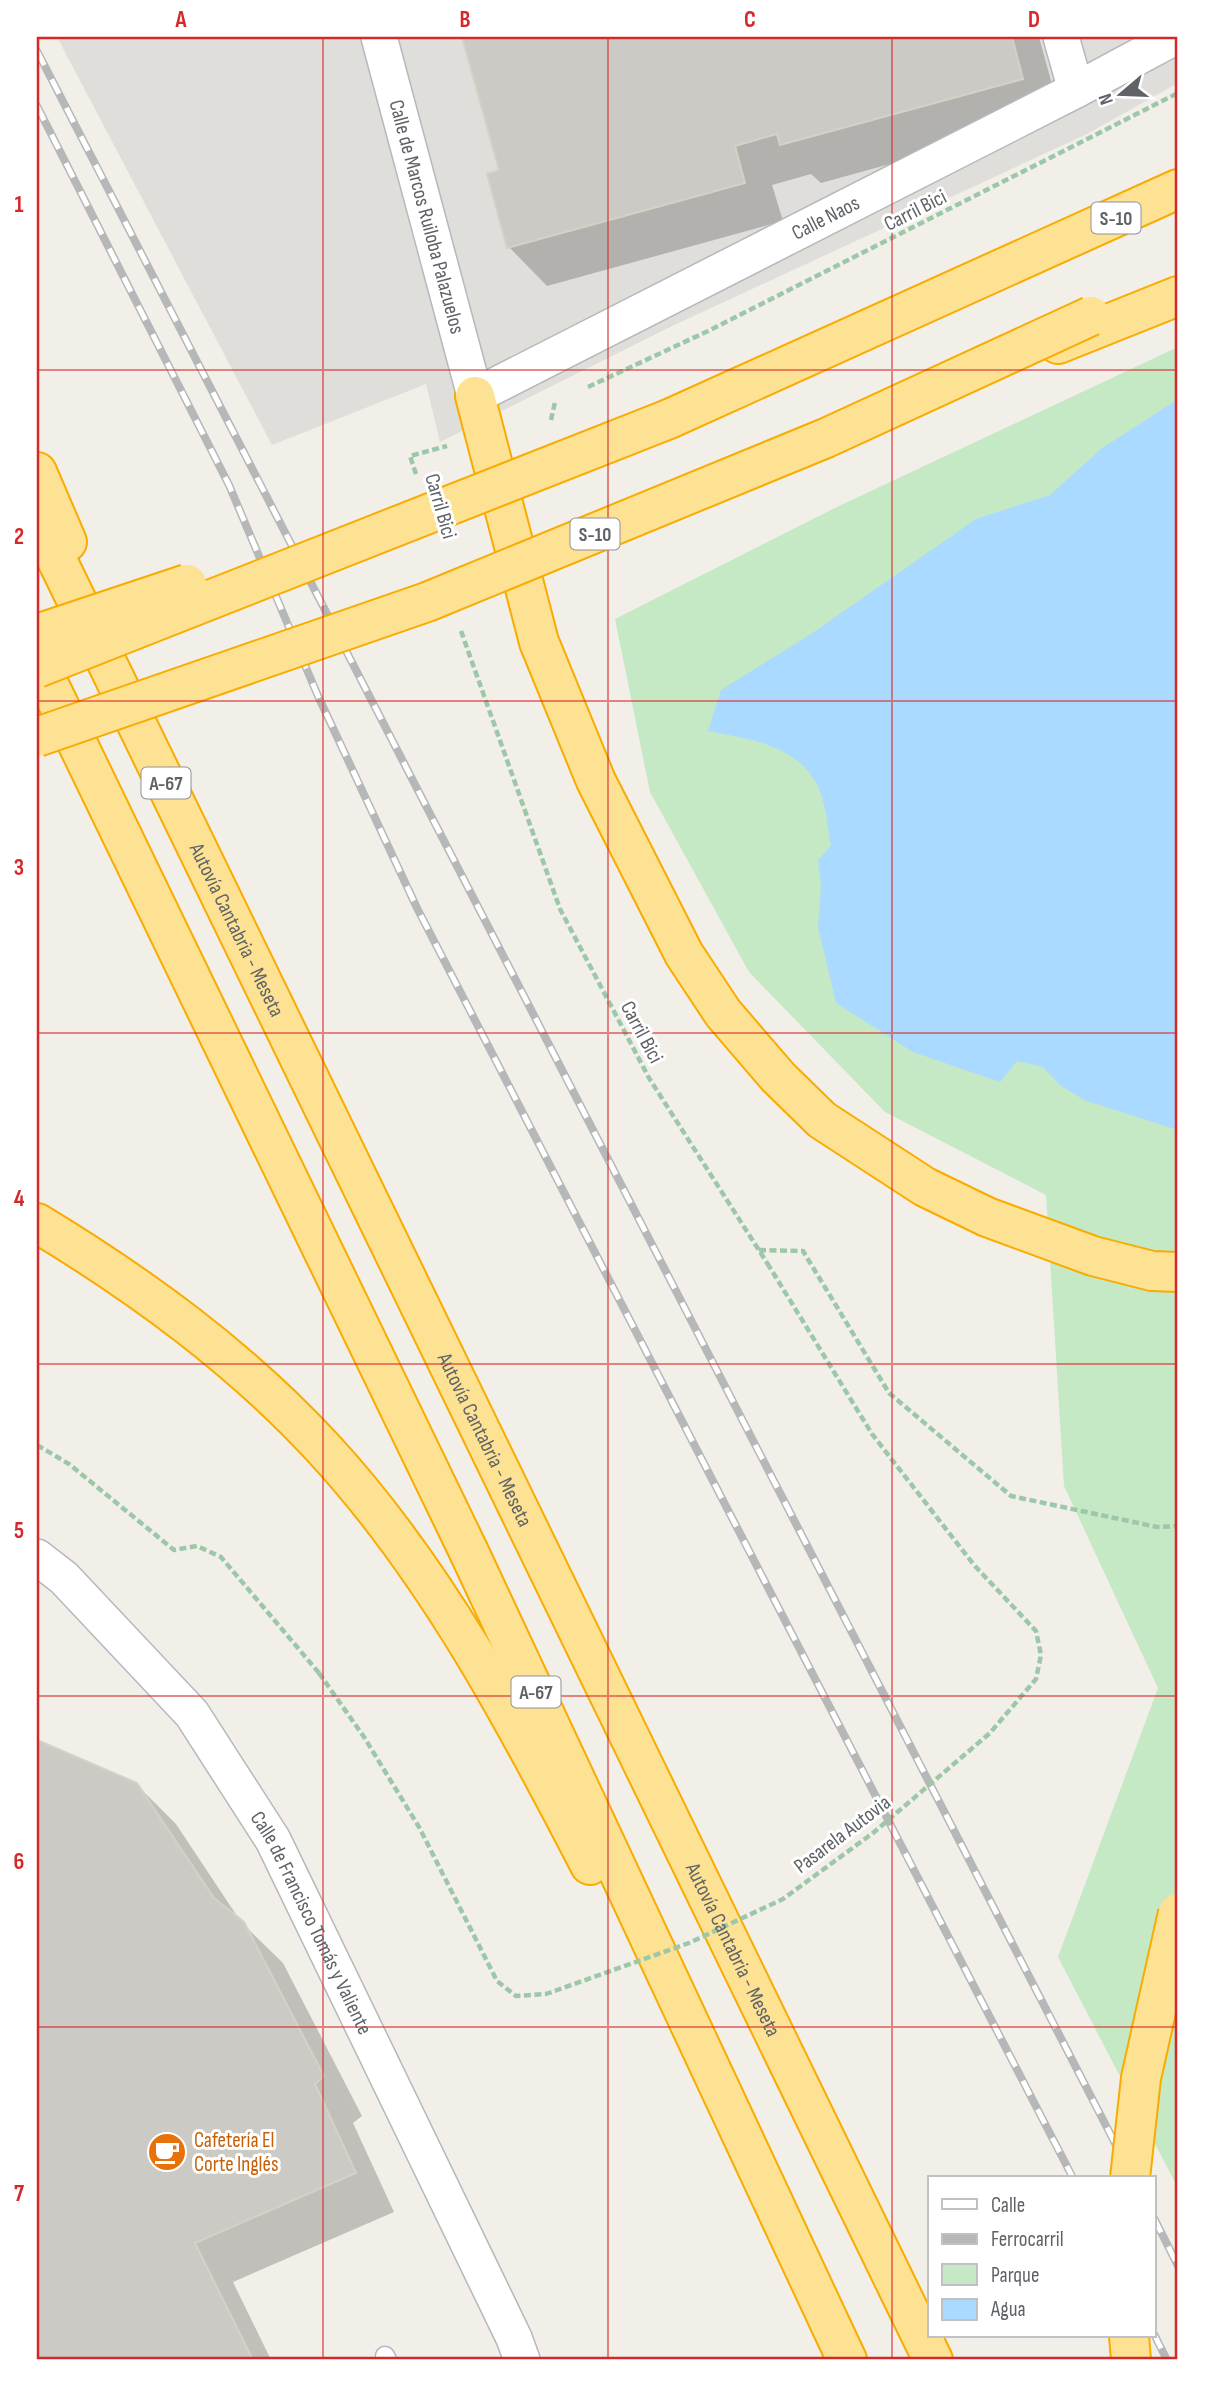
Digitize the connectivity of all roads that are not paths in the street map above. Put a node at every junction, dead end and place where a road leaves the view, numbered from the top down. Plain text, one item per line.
1 (379, 37) edge
2 (1061, 37) edge
3 (1175, 37) edge
4 (1076, 90) junction
5 (1178, 190) edge
6 (1178, 274) edge
7 (1178, 296) edge
8 (1094, 322) junction
9 (475, 396) junction
10 (669, 419) junction
11 (37, 472) edge
12 (37, 519) edge
13 (37, 634) edge
14 (37, 660) edge
15 (37, 668) edge
16 (37, 717) edge
17 (37, 739) edge
18 (243, 941) junction
19 (215, 1029) junction
20 (37, 1223) edge
21 (1178, 1272) edge
22 (37, 1557) edge
23 (1178, 1913) edge
24 (1130, 2176) edge
25 (1129, 2338) edge
26 (518, 2349) edge
27 (548, 2360) edge
28 (847, 2360) edge
29 (933, 2360) edge
30 (1131, 2360) edge

1 - 9 street, Calle de Marcos Ruiloba Palazuelos
2 - 4 street
3 - 4 street, Calle Naos
4 - 9 street, Calle Naos
5 - 10 highway, S-10
6 - 8 highway, S-10
7 - 8 highway
8 - 17 highway, S-10, bridge
9 - 21 highway
10 - 13 highway, bridge
10 - 15 highway, S-10, bridge
11 - 18 highway
12 - 18 highway, Autovía Cantabria - Meseta / A-67
14 - 19 highway, A-67
16 - 19 highway
18 - 29 highway, Autovía Cantabria - Meseta / A-67
19 - 28 highway, A-67
20 - 28 highway
22 - 26 street, Calle de Francisco Tomás y Valiente
23 - 24 highway, bridge
25 - 30 highway
26 - 27 street

